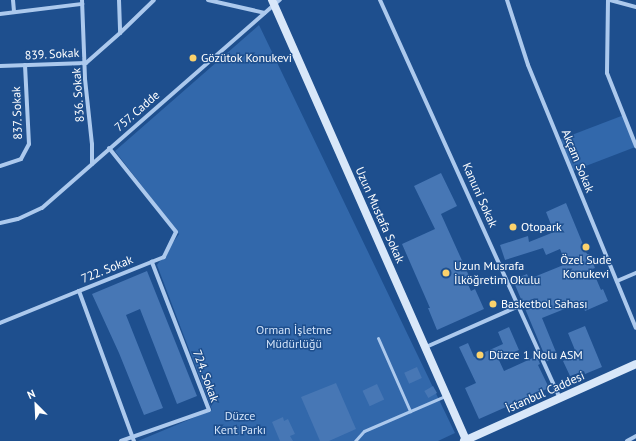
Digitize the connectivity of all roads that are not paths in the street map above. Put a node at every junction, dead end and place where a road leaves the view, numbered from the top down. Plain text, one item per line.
1 (13, 0) edge
2 (119, 0) edge
3 (154, 0) edge
4 (208, 0) edge
5 (280, 0) edge
6 (380, 0) edge
7 (507, 0) edge
8 (609, 0) edge
9 (82, 2) edge
10 (272, 3) edge
11 (636, 7) edge
12 (14, 12) junction
13 (265, 13) junction
14 (0, 14) edge
15 (120, 33) junction
16 (86, 63) junction
17 (0, 66) edge
18 (25, 66) junction
19 (636, 146) edge
20 (109, 148) junction
21 (92, 164) junction
22 (0, 166) edge
23 (0, 223) edge
24 (152, 262) junction
25 (636, 273) edge
26 (617, 281) junction
27 (79, 291) junction
28 (519, 306) junction
29 (0, 324) edge
30 (636, 328) edge
31 (378, 338) dead end
32 (426, 347) junction
33 (636, 364) edge
34 (447, 395) junction
35 (560, 399) junction
36 (410, 411) junction
37 (636, 436) edge
38 (133, 439) edge
39 (121, 441) edge
40 (355, 441) edge
41 (465, 441) edge
42 (627, 441) edge

1 - 12 street
2 - 15 street
3 - 15 street, 839. Sokak
4 - 13 street
5 - 10 street, 757. Cadde
6 - 28 street, Kanuni Sokak
7 - 26 street, Akçam Sokak
8 - 11 street
8 - 19 street
9 - 12 street
9 - 16 street, 836. Sokak
10 - 13 street, 757. Cadde
10 - 32 street, Uzun Mustafa Sokak
12 - 14 street
13 - 20 street, 757. Cadde
15 - 16 street, 839. Sokak
16 - 18 street, 839. Sokak
16 - 21 street, 836. Sokak
17 - 18 street, 839. Sokak
18 - 22 street, 837. Sokak
20 - 21 street, 757. Cadde
20 - 24 street, 722. Sokak
21 - 23 street, 757. Cadde
24 - 27 street, 722. Sokak
24 - 38 street, 724. Sokak
25 - 26 street
26 - 30 street, Akçam Sokak
27 - 29 street
27 - 38 street, 722. Sokak
28 - 32 street
28 - 35 street, Kanuni Sokak
31 - 36 lane
32 - 34 street, Uzun Mustafa Sokak
33 - 35 street, İstanbul Caddesi
34 - 36 lane
34 - 41 street, Uzun Mustafa Sokak
35 - 41 street, İstanbul Caddesi
36 - 40 lane
37 - 42 street
38 - 39 street, 724. Sokak

